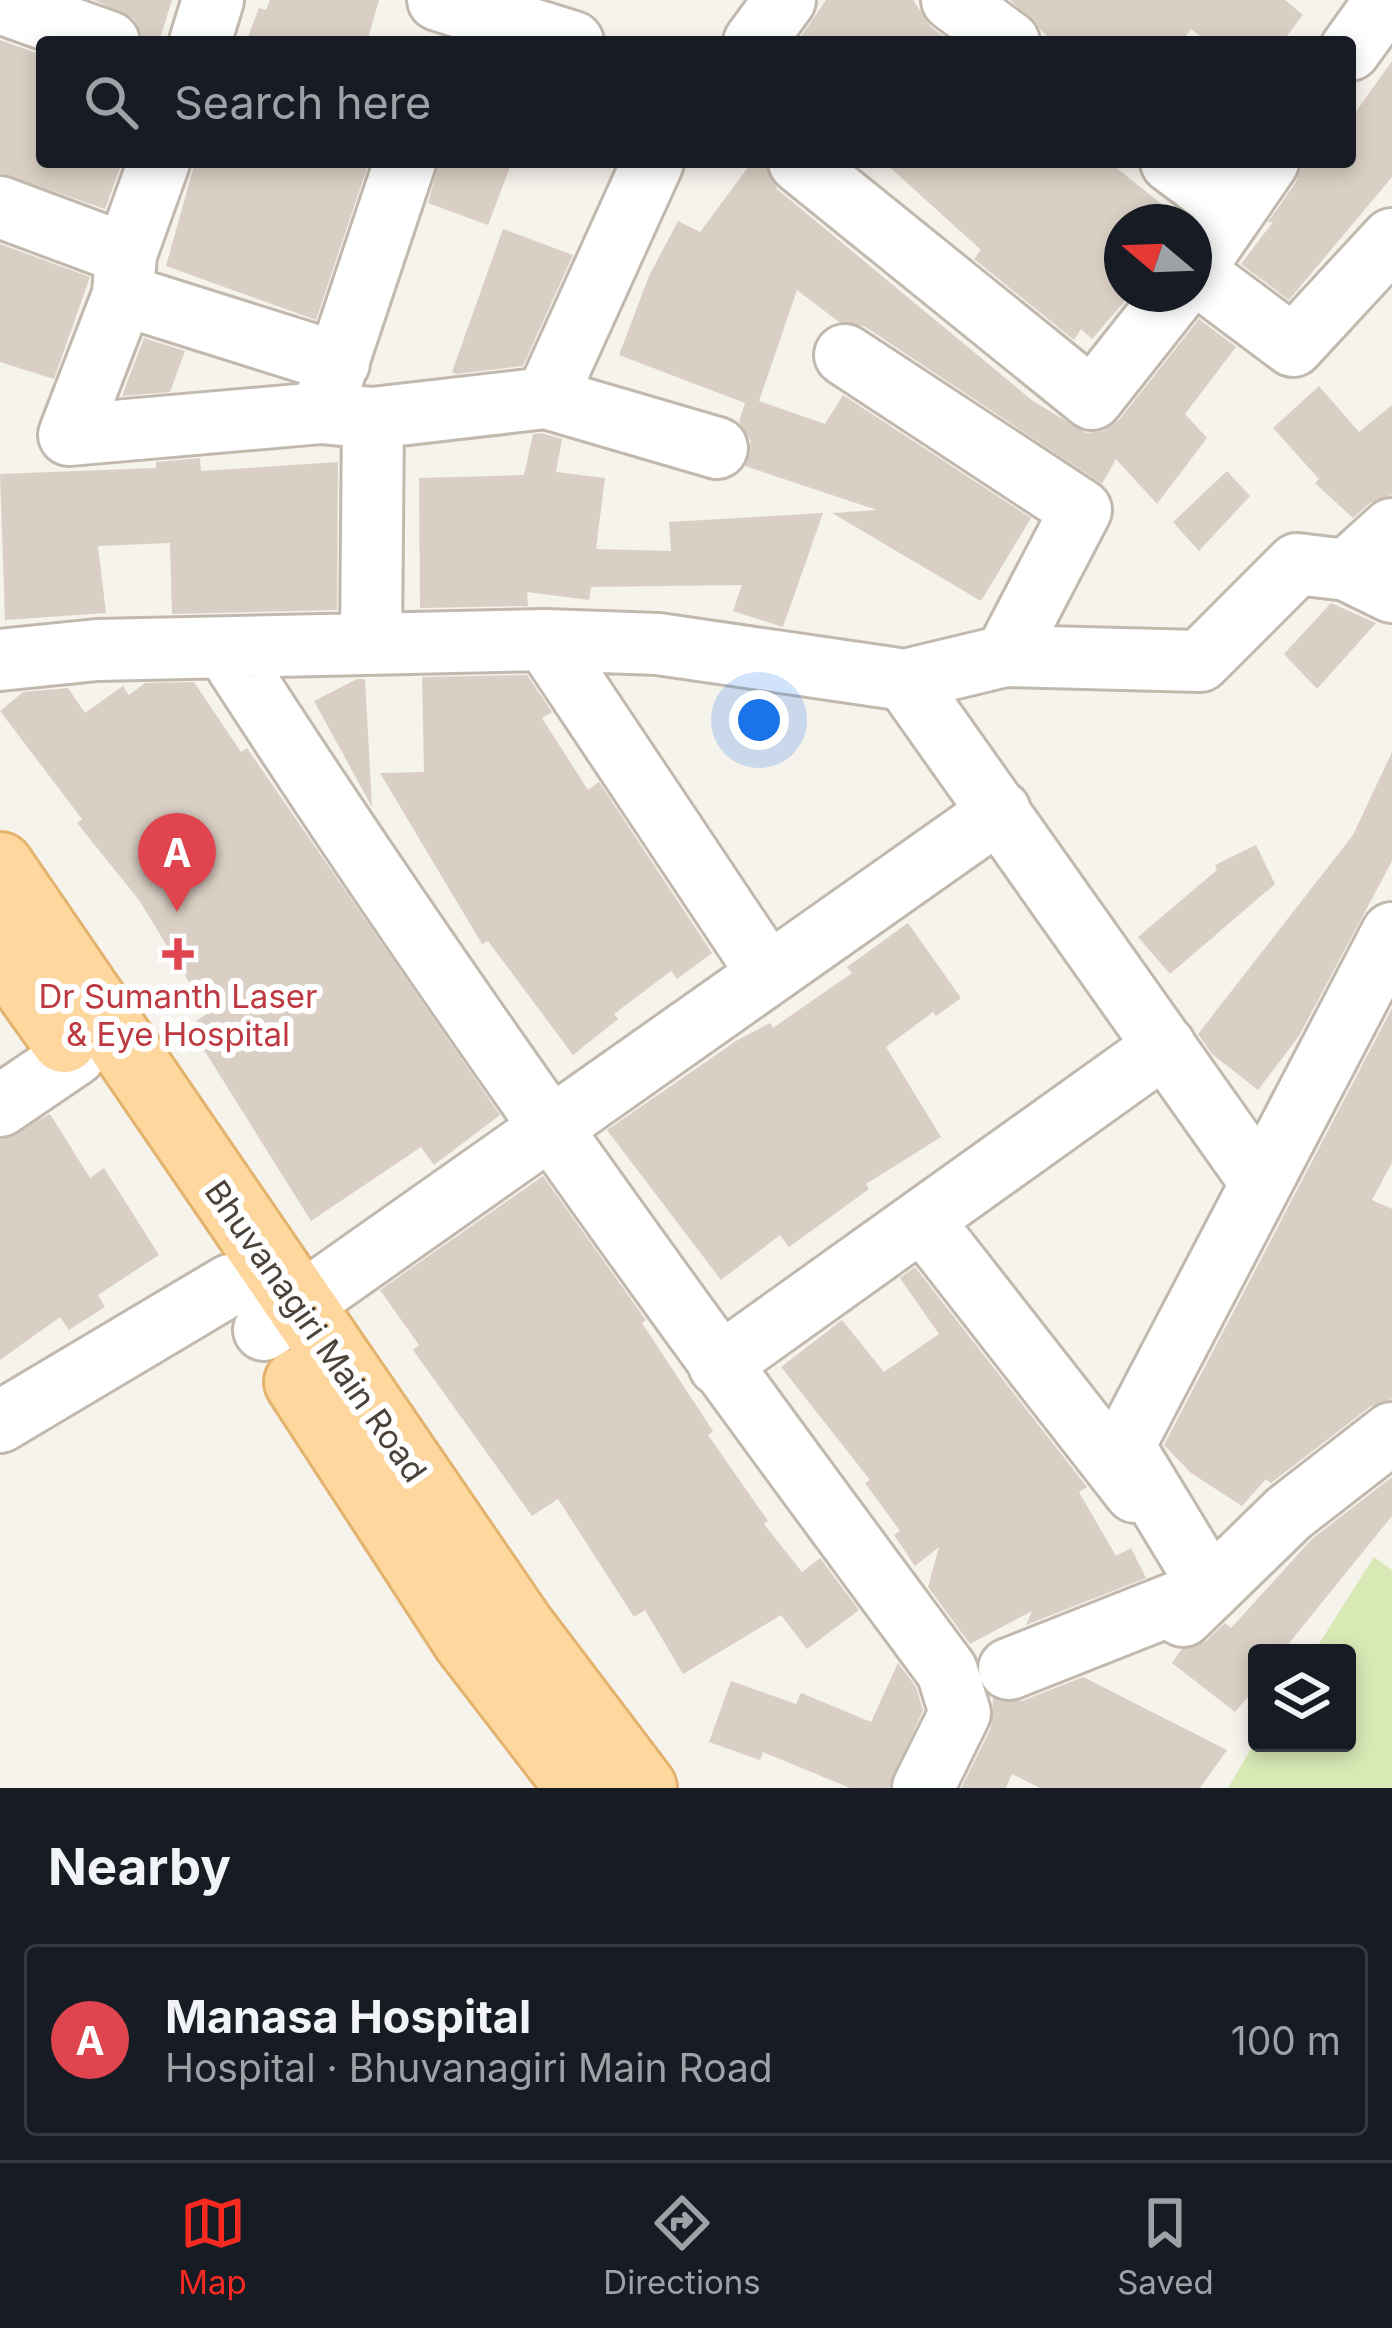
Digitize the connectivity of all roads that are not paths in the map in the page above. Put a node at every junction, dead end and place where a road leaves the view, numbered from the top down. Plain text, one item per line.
1 (213, 0) edge
2 (785, 0) edge
3 (952, 0) edge
4 (1386, 0) edge
5 (0, 3) edge
6 (449, 12) edge
7 (92, 36) edge
8 (202, 36) edge
9 (548, 36) edge
10 (758, 36) edge
11 (1001, 36) edge
12 (1356, 42) edge
13 (157, 168) edge
14 (403, 168) edge
15 (650, 168) edge
16 (806, 168) edge
17 (1192, 168) edge
18 (1251, 185) edge
19 (0, 206) edge
20 (1392, 239) edge
21 (1212, 244) edge
22 (124, 274) junction
23 (1212, 285) edge
24 (1161, 312) edge
25 (845, 355) dead end
26 (344, 398) junction
27 (546, 398) junction
28 (717, 448) dead end
29 (1392, 529) edge
30 (1369, 581) edge
31 (545, 640) junction
32 (371, 642) junction
33 (226, 649) junction
34 (1005, 656) junction
35 (0, 660) edge
36 (905, 680) junction
37 (1000, 811) junction
38 (0, 866) edge
39 (1392, 934) edge
40 (0, 950) edge
41 (766, 972) junction
42 (1165, 1046) junction
43 (75, 1054) junction
44 (0, 1106) edge
45 (548, 1126) junction
46 (1261, 1183) junction
47 (922, 1220) junction
48 (264, 1306) junction
49 (719, 1364) junction
50 (0, 1422) edge
51 (1392, 1433) edge
52 (1203, 1599) junction
53 (959, 1713) junction
54 (580, 1788) edge
55 (643, 1788) edge
56 (923, 1788) edge

1 - 8 street
2 - 10 street
3 - 11 street
4 - 12 street
5 - 7 street
6 - 9 street
13 - 22 street
14 - 26 street
15 - 27 street
16 - 24 street
17 - 18 street
18 - 21 street
19 - 22 street
20 - 23 street
22 - 26 street
22 - 26 street
25 - 34 street
26 - 27 street
26 - 32 street
27 - 28 street
29 - 30 street
30 - 34 street
31 - 32 street
31 - 36 street
31 - 41 street
32 - 33 street
33 - 35 street
33 - 45 street
34 - 36 street
36 - 37 street
37 - 41 street
37 - 42 street
38 - 48 main road, Bhuvanagiri Main Road
39 - 46 street
40 - 43 main road, Bhuvanagiri Main Road
41 - 45 street
42 - 46 street
42 - 47 street
43 - 44 street
43 - 48 main road, Bhuvanagiri Main Road
45 - 48 street
45 - 49 street
46 - 52 street
47 - 49 street
47 - 52 street
48 - 50 street
48 - 54 main road, Bhuvanagiri Main Road
48 - 55 main road, Bhuvanagiri Main Road
49 - 53 street
51 - 52 street
52 - 53 street
53 - 56 street

